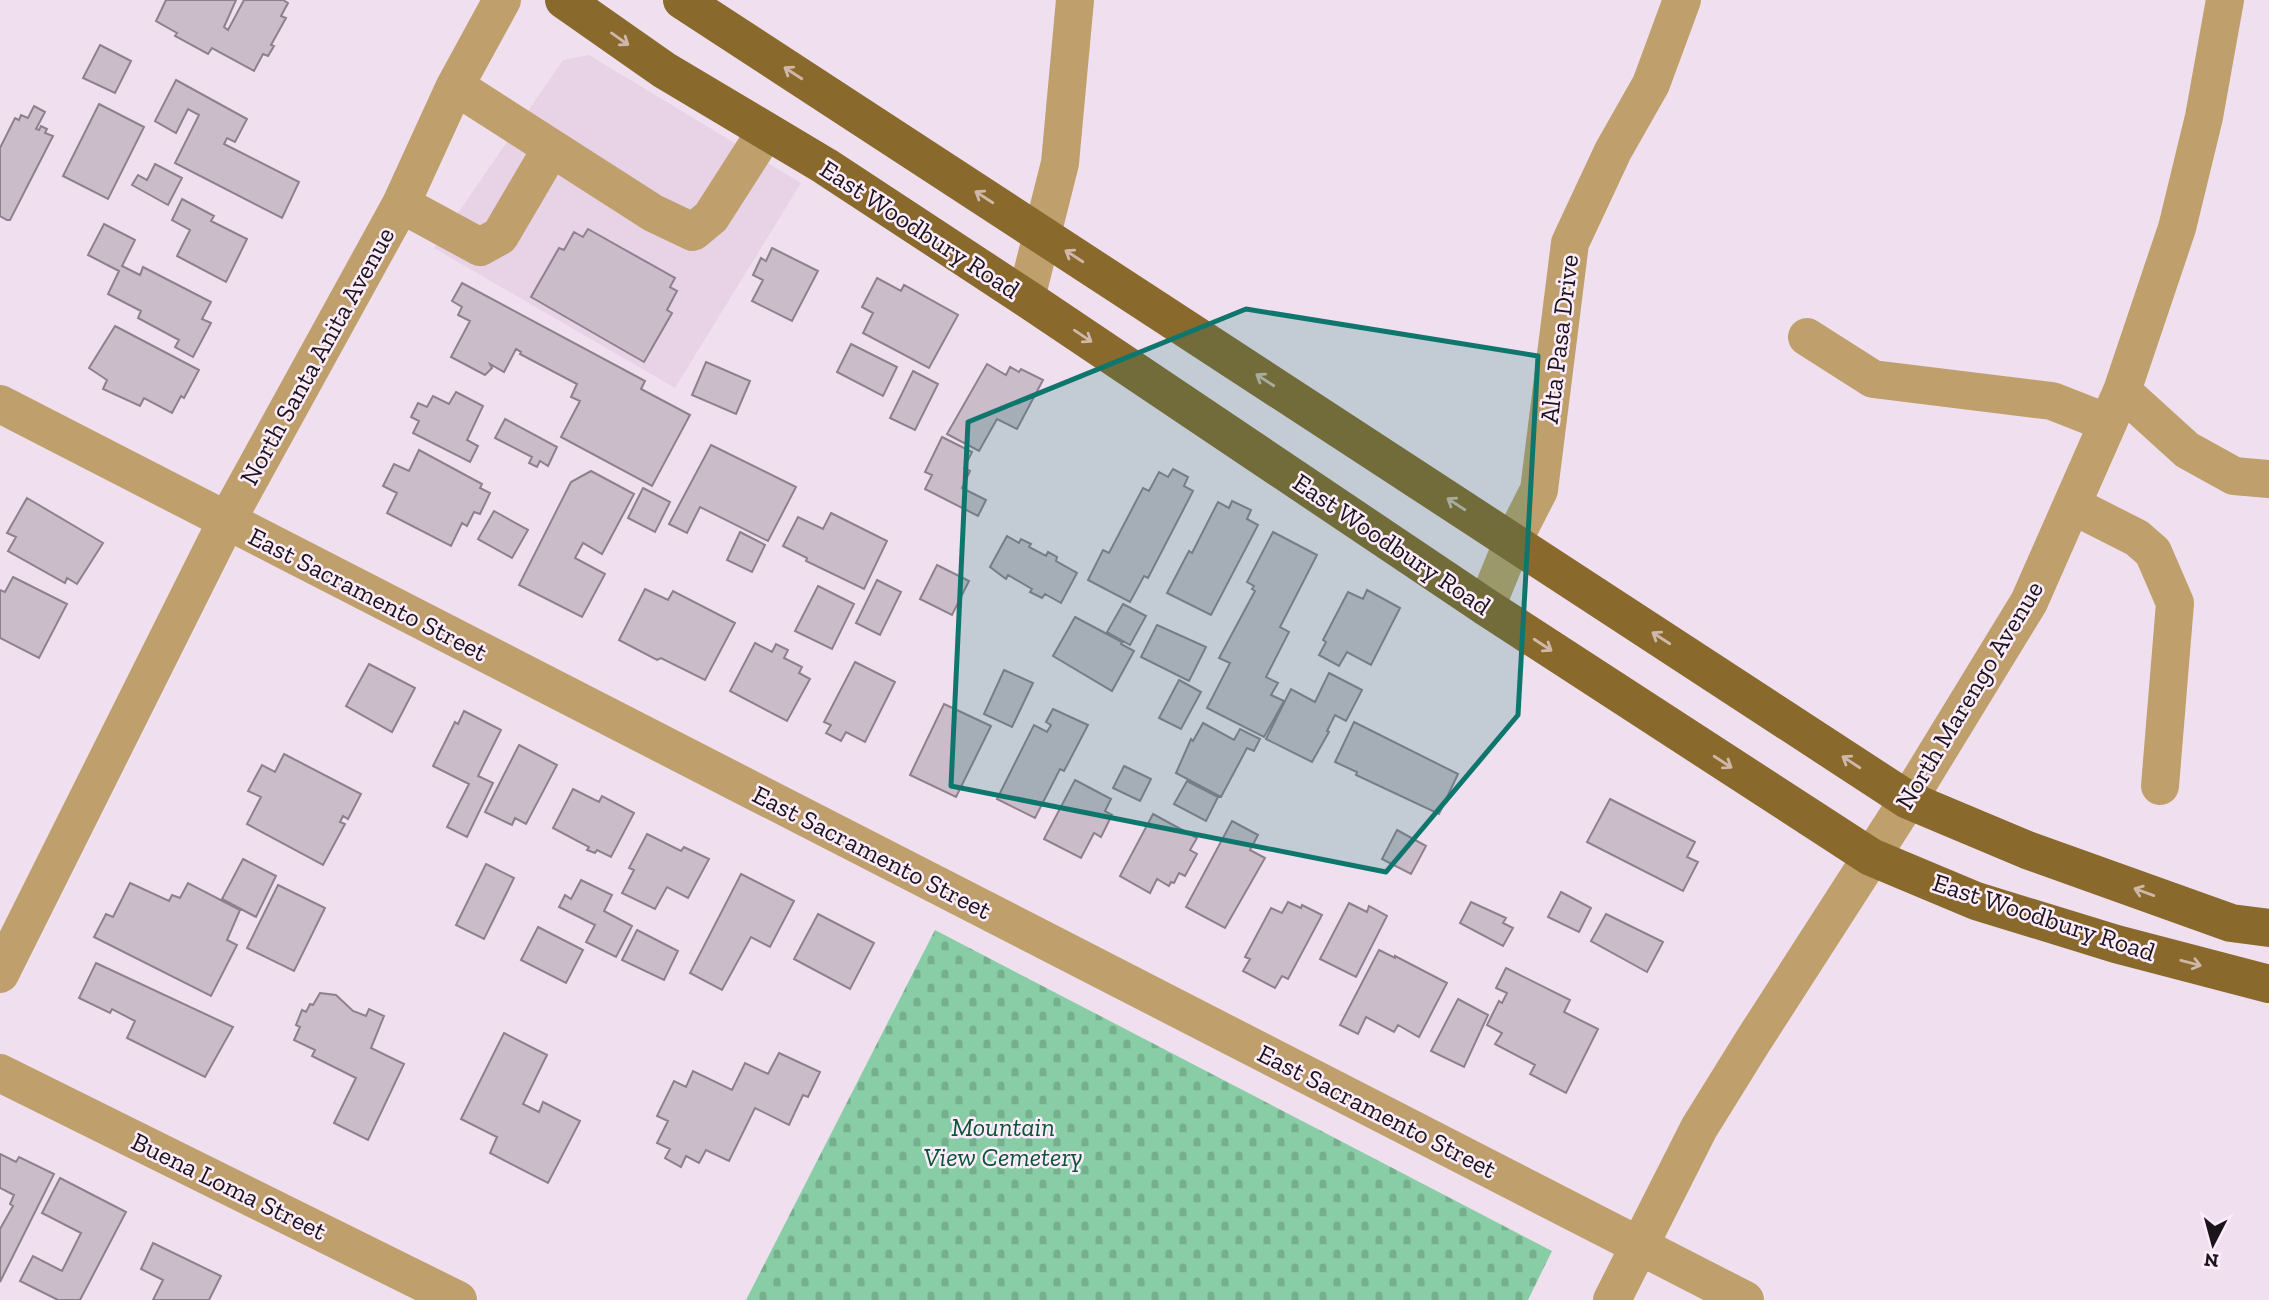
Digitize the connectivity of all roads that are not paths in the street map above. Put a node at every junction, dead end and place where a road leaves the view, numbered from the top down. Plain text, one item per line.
1 (502, 0) edge
2 (564, 0) edge
3 (682, 0) edge
4 (1075, 0) edge
5 (1682, 0) edge
6 (2225, 0) edge
7 (455, 86) junction
8 (766, 131) junction
9 (551, 149) junction
10 (401, 204) junction
11 (1041, 234) junction
12 (1026, 298) junction
13 (1807, 337) dead end
14 (0, 404) edge
15 (2115, 407) junction
16 (2269, 479) edge
17 (2072, 505) junction
18 (226, 522) junction
19 (1513, 541) junction
20 (1486, 607) junction
21 (2160, 786) dead end
22 (1908, 800) junction
23 (1871, 857) junction
24 (2269, 928) edge
25 (0, 974) edge
26 (2269, 984) edge
27 (0, 1073) edge
28 (1640, 1245) junction
29 (458, 1300) edge
30 (1612, 1300) edge
31 (1745, 1300) edge

1 - 7 street, North Santa Anita Avenue
2 -> 8 main road, East Woodbury Road
11 -> 3 main road, East Woodbury Road
4 - 11 street
5 - 19 street, Alta Pasa Drive
6 - 15 street, North Marengo Avenue
7 - 9 street
7 - 10 street, North Santa Anita Avenue
8 - 9 street
8 - 12 main road, East Woodbury Road
9 - 10 street
10 - 18 street, North Santa Anita Avenue
11 - 12 street
19 -> 11 main road, East Woodbury Road
12 -> 20 main road, East Woodbury Road
13 - 15 street
14 - 18 street, East Sacramento Street
15 - 16 street
15 - 17 street, North Marengo Avenue
17 - 21 street
17 - 22 street, North Marengo Avenue
18 - 25 street, North Santa Anita Avenue
18 - 28 street, East Sacramento Street
19 - 20 street, Alta Pasa Drive
22 -> 19 main road, East Woodbury Road
20 -> 23 main road, East Woodbury Road
22 - 23 street, North Marengo Avenue
24 -> 22 main road, East Woodbury Road
23 -> 26 main road, East Woodbury Road
23 - 28 street, North Marengo Avenue
27 - 29 street, Buena Loma Street
28 - 30 street, North Marengo Avenue
28 - 31 street, East Sacramento Street

